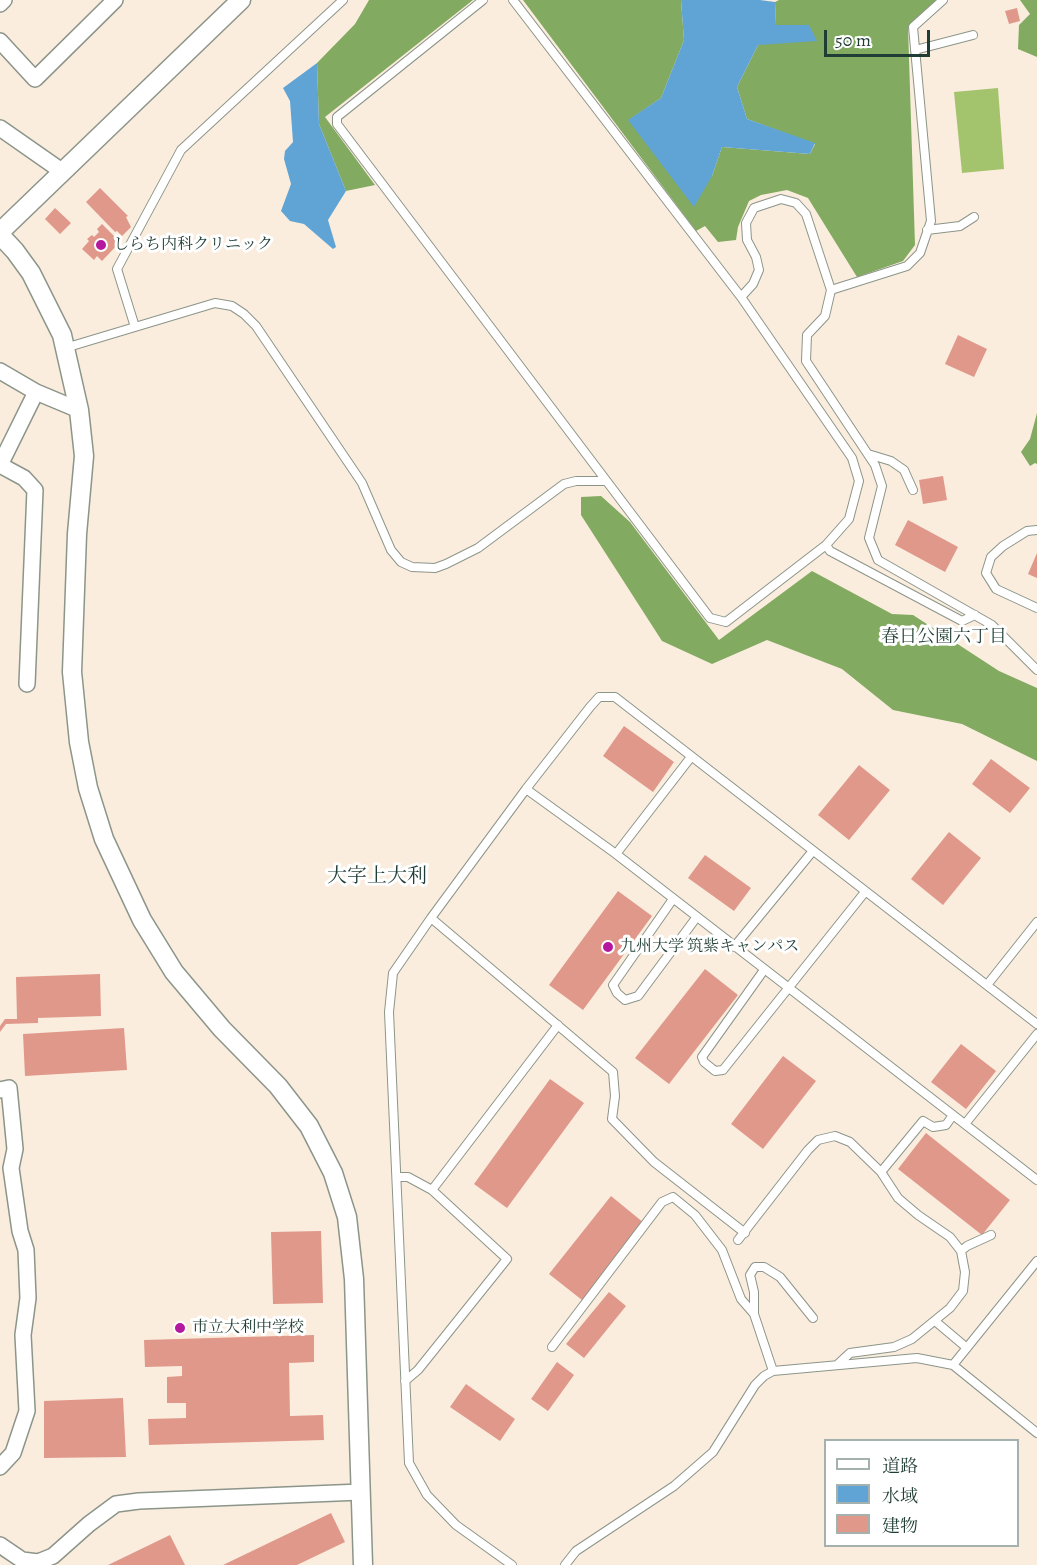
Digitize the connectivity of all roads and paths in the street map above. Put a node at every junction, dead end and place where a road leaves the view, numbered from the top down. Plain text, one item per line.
1 (4, 0) edge
2 (115, 0) edge
3 (241, 0) edge
4 (343, 0) edge
5 (483, 0) edge
6 (513, 0) edge
7 (943, 0) edge
8 (0, 4) edge
9 (973, 34) dead end
10 (0, 41) edge
11 (915, 50) junction
12 (0, 128) edge
13 (63, 172) junction
14 (974, 217) dead end
15 (927, 230) junction
16 (0, 233) edge
17 (831, 290) junction
18 (741, 297) junction
19 (135, 327) junction
20 (65, 348) junction
21 (0, 371) edge
22 (36, 392) junction
23 (79, 410) junction
24 (868, 454) junction
25 (0, 465) edge
26 (606, 481) junction
27 (913, 490) dead end
28 (1037, 530) edge
29 (826, 545) junction
30 (1037, 608) edge
31 (975, 615) junction
32 (1037, 670) edge
33 (27, 684) dead end
34 (690, 756) junction
35 (526, 789) junction
36 (812, 852) junction
37 (616, 854) junction
38 (865, 892) junction
39 (673, 899) junction
40 (431, 918) junction
41 (696, 918) junction
42 (1037, 922) edge
43 (734, 947) junction
44 (764, 970) junction
45 (987, 985) junction
46 (789, 989) junction
47 (1037, 1024) edge
48 (558, 1025) junction
49 (1037, 1034) edge
50 (0, 1090) edge
51 (953, 1115) junction
52 (965, 1124) junction
53 (881, 1172) junction
54 (397, 1177) junction
55 (1037, 1180) edge
56 (432, 1190) junction
57 (745, 1233) junction
58 (991, 1235) dead end
59 (738, 1240) dead end
60 (961, 1251) junction
61 (1037, 1261) edge
62 (754, 1314) junction
63 (813, 1318) dead end
64 (935, 1321) junction
65 (552, 1347) dead end
66 (967, 1348) junction
67 (837, 1365) junction
68 (953, 1365) junction
69 (773, 1371) junction
70 (405, 1381) junction
71 (1037, 1433) edge
72 (0, 1467) edge
73 (361, 1492) junction
74 (0, 1545) edge
75 (363, 1565) edge
76 (512, 1565) edge
77 (565, 1565) edge

1 - 8 street
2 - 10 street
3 - 13 street
4 - 19 lane
5 - 26 lane
6 - 18 lane
7 - 11 lane
9 - 11 lane
11 - 15 lane
12 - 13 street
13 - 16 street
14 - 15 lane
15 - 17 lane
16 - 20 street
17 - 18 lane
17 - 24 lane
18 - 29 lane
19 - 20 lane
19 - 26 lane
20 - 23 street
21 - 22 street
22 - 23 street
22 - 25 street
23 - 73 street
24 - 27 lane
24 - 31 lane
25 - 33 street
26 - 29 lane
28 - 30 lane
29 - 31 lane
31 - 32 lane
34 - 35 lane
34 - 36 lane
34 - 37 lane
35 - 37 lane
35 - 40 lane
36 - 38 lane
36 - 43 lane
37 - 39 lane
38 - 45 lane
38 - 46 lane
39 - 41 lane
39 - 41 lane
40 - 48 lane
40 - 54 lane
41 - 43 lane
42 - 45 lane
43 - 44 lane
44 - 46 lane
44 - 46 lane
45 - 47 lane
46 - 51 lane
48 - 56 lane
48 - 57 lane
49 - 52 lane
50 - 72 street
51 - 52 lane
51 - 53 lane
52 - 55 lane
53 - 57 lane
53 - 60 lane
54 - 56 lane
54 - 70 lane
56 - 70 lane
57 - 59 lane
58 - 60 lane
60 - 64 lane
61 - 66 lane
62 - 63 lane
62 - 65 lane
62 - 69 lane
64 - 66 lane
64 - 67 lane
66 - 68 lane
67 - 68 lane
67 - 69 lane
68 - 71 lane
69 - 77 lane
70 - 76 lane
73 - 74 street
73 - 75 street

